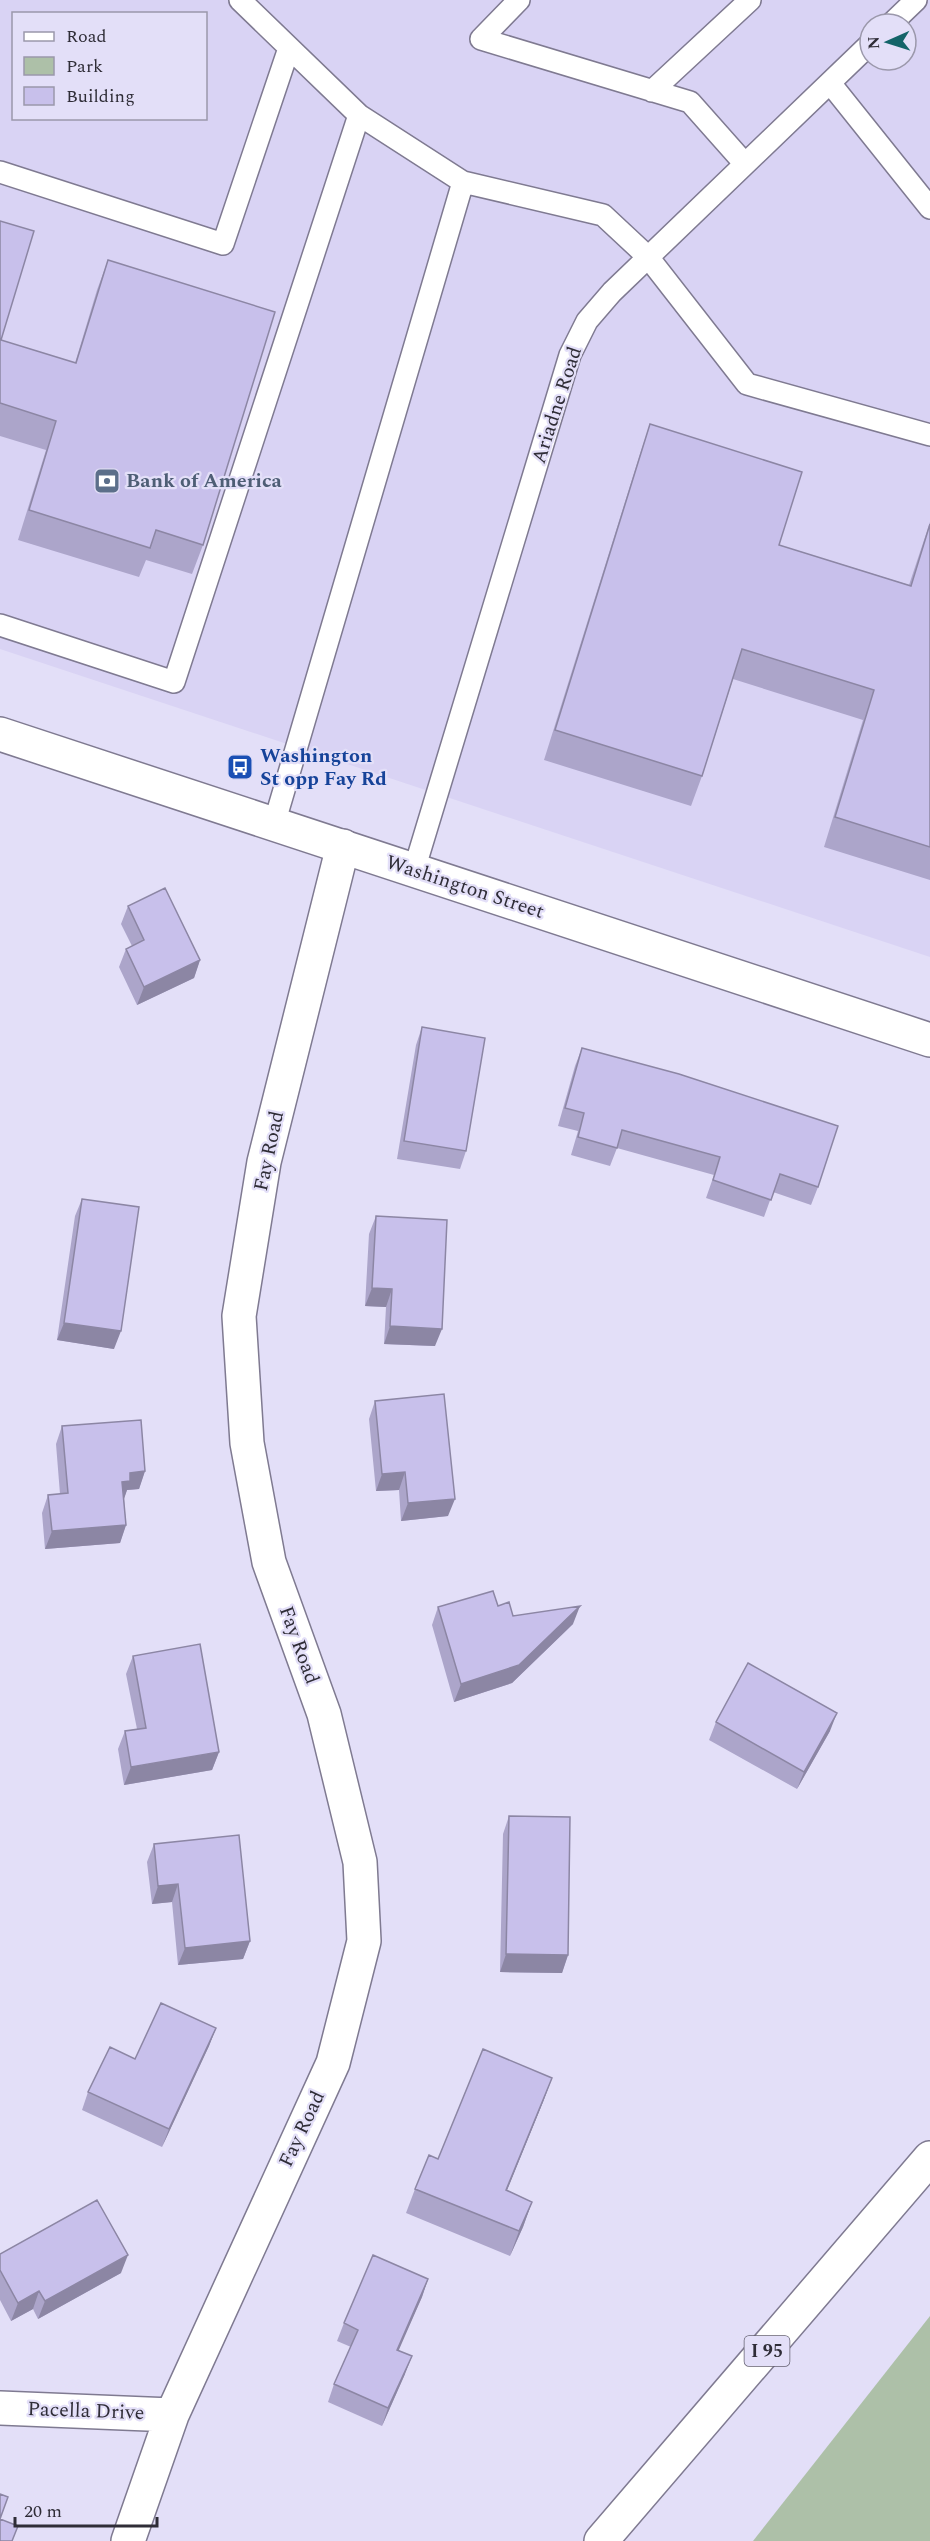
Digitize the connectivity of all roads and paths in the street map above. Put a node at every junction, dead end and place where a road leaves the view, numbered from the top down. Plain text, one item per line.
1 (240, 0) edge
2 (519, 0) edge
3 (750, 0) edge
4 (916, 0) edge
5 (904, 12) edge
6 (289, 48) junction
7 (858, 56) edge
8 (830, 83) junction
9 (652, 91) junction
10 (359, 115) junction
11 (745, 164) junction
12 (0, 172) edge
13 (463, 182) junction
14 (930, 208) edge
15 (648, 258) junction
16 (930, 435) edge
17 (0, 625) edge
18 (0, 734) edge
19 (274, 824) junction
20 (344, 846) junction
21 (414, 870) junction
22 (930, 1040) edge
23 (930, 2158) edge
24 (0, 2408) edge
25 (172, 2415) junction
26 (128, 2541) edge
27 (601, 2541) edge

1 - 6 lane
2 - 9 lane
3 - 9 lane
4 - 5 lane
6 - 10 lane
6 - 12 lane
7 - 8 lane, Ariadne Road
8 - 11 lane, Ariadne Road
8 - 14 lane
9 - 11 lane
10 - 13 lane
10 - 17 lane
11 - 15 lane, Ariadne Road
13 - 15 lane
13 - 19 lane
15 - 16 lane
15 - 21 lane, Ariadne Road
18 - 19 main road, Washington Street
19 - 20 main road, Washington Street
20 - 21 main road, Washington Street
20 - 25 main road, Fay Road
21 - 22 main road, Washington Street
23 - 27 main road, I 95
24 - 25 main road, Pacella Drive
25 - 26 main road, Fay Road

